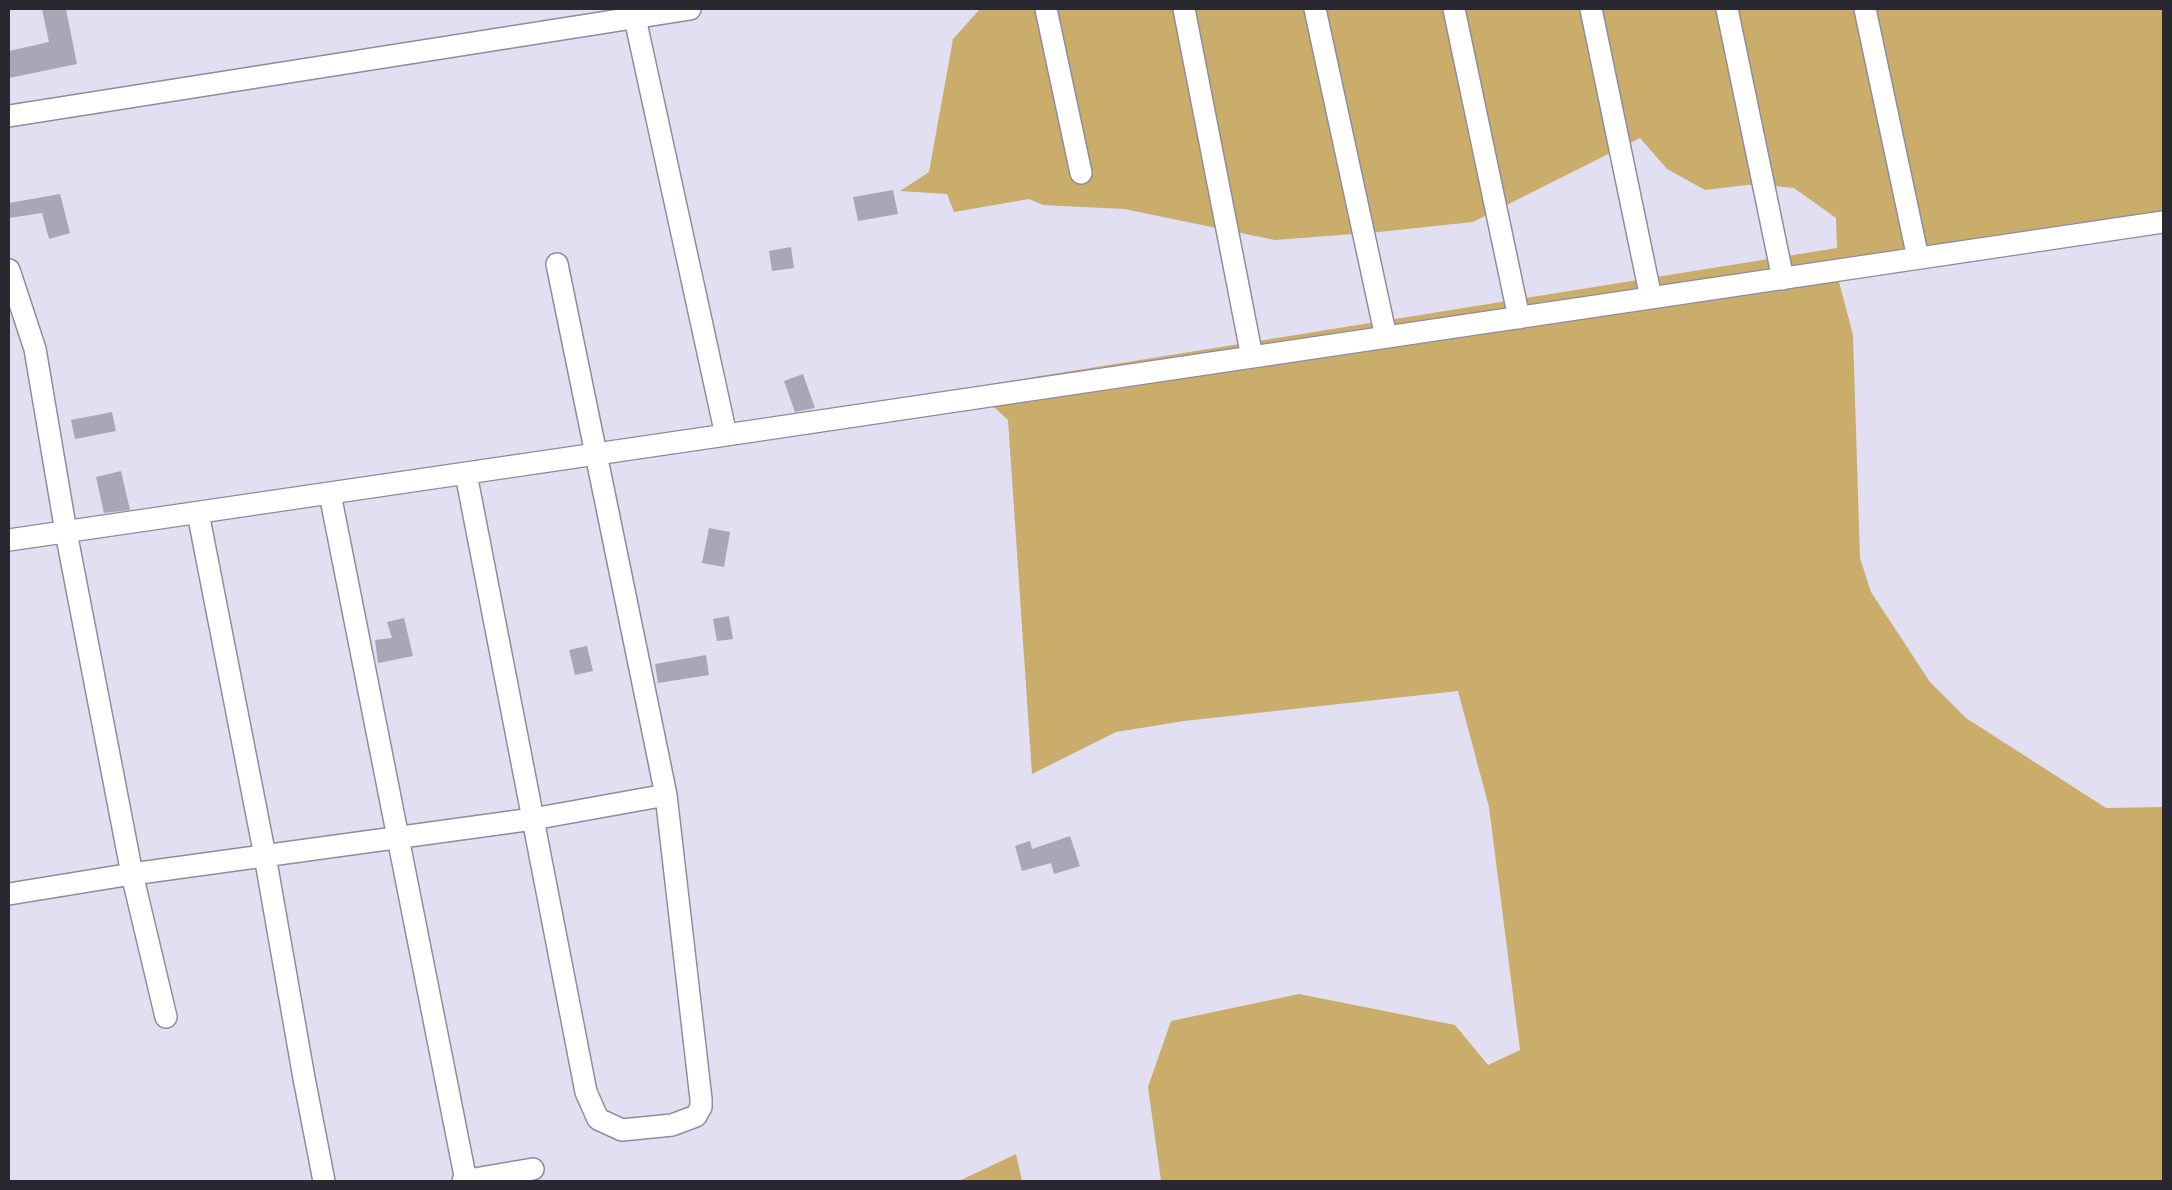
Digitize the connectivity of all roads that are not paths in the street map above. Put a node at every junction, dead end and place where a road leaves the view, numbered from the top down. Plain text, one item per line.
1 (690, 9) edge
2 (1046, 9) edge
3 (1184, 9) edge
4 (1315, 9) edge
5 (1454, 9) edge
6 (1590, 9) edge
7 (1727, 9) edge
8 (1864, 9) edge
9 (634, 13) edge
10 (9, 116) edge
11 (1081, 173) dead end
12 (2163, 222) edge
13 (1918, 258) junction
14 (557, 264) dead end
15 (9, 270) edge
16 (1783, 278) junction
17 (1651, 298) junction
18 (1519, 318) junction
19 (1386, 337) junction
20 (1252, 357) junction
21 (726, 436) junction
22 (595, 455) junction
23 (466, 474) junction
24 (330, 494) junction
25 (198, 513) junction
26 (66, 532) junction
27 (9, 540) edge
28 (666, 795) junction
29 (533, 819) junction
30 (399, 838) junction
31 (265, 856) junction
32 (132, 874) junction
33 (9, 894) edge
34 (166, 1017) dead end
35 (533, 1169) dead end
36 (324, 1181) edge
37 (465, 1181) edge

1 - 9 street
2 - 11 street
3 - 20 street
4 - 19 street
5 - 18 street
6 - 17 street
7 - 16 street
8 - 13 street
9 - 10 street
9 - 21 street
12 - 13 street
13 - 16 street
14 - 22 street
15 - 26 street
16 - 17 street
17 - 18 street
18 - 19 street
19 - 20 street
20 - 21 street
21 - 22 street
22 - 23 street
22 - 28 street
23 - 24 street
23 - 29 street
24 - 25 street
24 - 30 street
25 - 26 street
25 - 31 street
26 - 27 street
26 - 32 street
28 - 29 street
28 - 29 street
29 - 30 street
30 - 31 street
30 - 37 street
31 - 32 street
31 - 36 street
32 - 33 street
32 - 34 street
35 - 37 street

